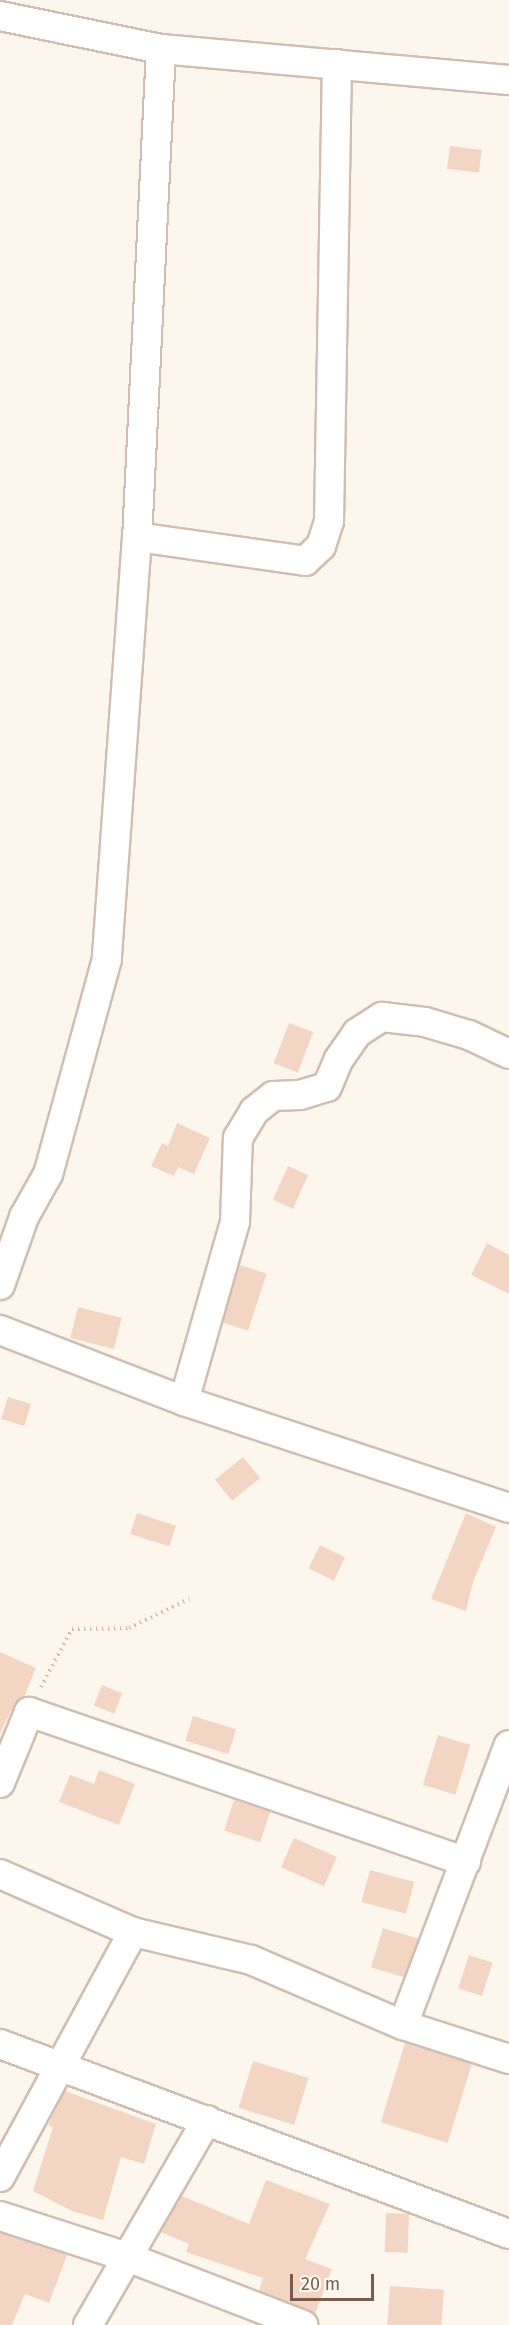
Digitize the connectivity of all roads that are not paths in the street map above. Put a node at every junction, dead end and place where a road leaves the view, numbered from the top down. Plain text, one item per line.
1 (0, 16) edge
2 (161, 49) junction
3 (337, 64) junction
4 (509, 80) edge
5 (137, 537) junction
6 (509, 1054) edge
7 (0, 1285) edge
8 (0, 1330) edge
9 (184, 1401) junction
10 (509, 1508) edge
11 (509, 1745) edge
12 (0, 1783) edge
13 (466, 1862) junction
14 (0, 1874) edge
15 (133, 1932) junction
16 (403, 2025) junction
17 (0, 2044) edge
18 (509, 2059) edge
19 (59, 2066) junction
20 (207, 2120) junction
21 (0, 2177) edge
22 (0, 2216) edge
23 (509, 2234) edge
24 (127, 2257) junction
25 (88, 2325) edge
26 (303, 2325) edge

1 - 2 street
2 - 3 street
2 - 5 street
3 - 4 street
3 - 5 street
5 - 7 street
6 - 9 street
8 - 9 street
9 - 10 street
11 - 13 street
12 - 13 street
13 - 16 street
14 - 15 street
15 - 16 street
15 - 19 street
16 - 18 street
17 - 19 street
19 - 20 street
19 - 21 street
20 - 23 street
20 - 24 street
22 - 24 street
24 - 25 street
24 - 26 street

